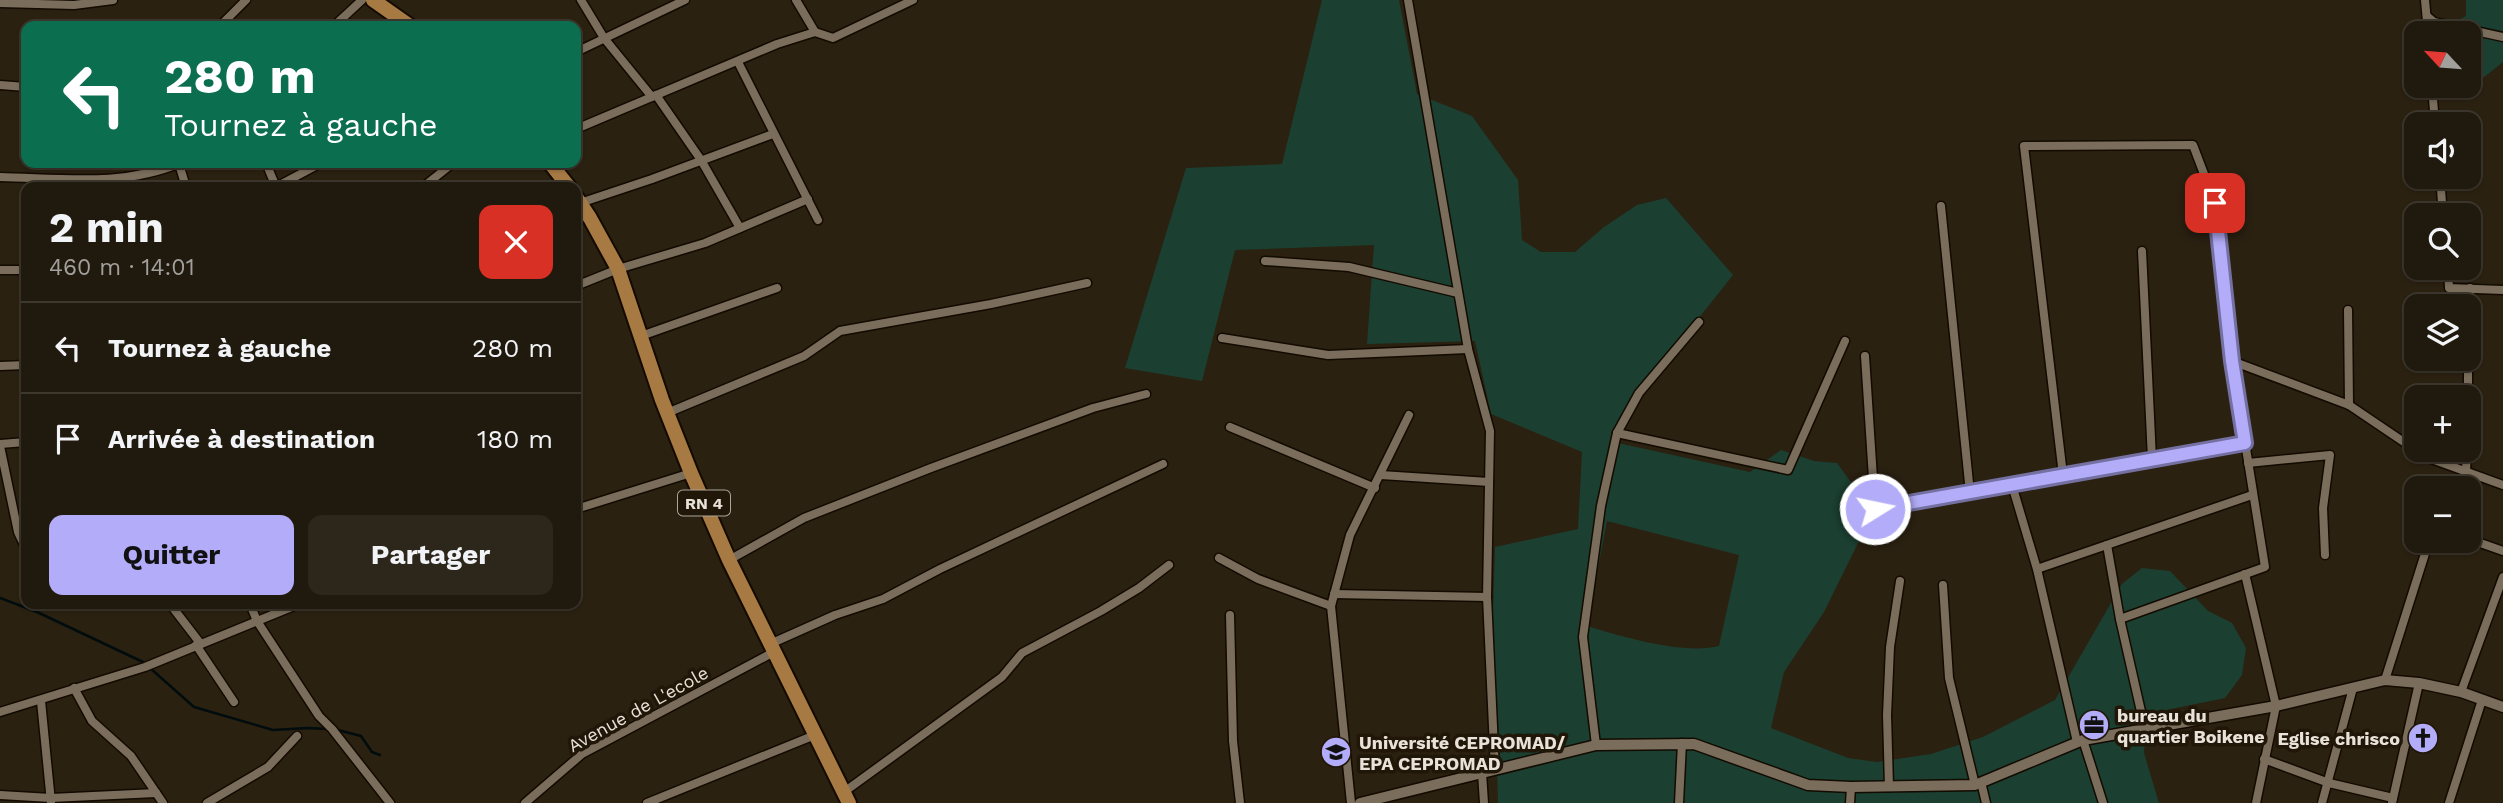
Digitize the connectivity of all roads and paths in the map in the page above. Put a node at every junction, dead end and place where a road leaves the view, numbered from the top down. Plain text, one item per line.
1 (113, 0) edge
2 (246, 0) edge
3 (362, 0) edge
4 (373, 0) edge
5 (581, 0) edge
6 (685, 0) edge
7 (796, 0) edge
8 (889, 0) edge
9 (913, 0) edge
10 (1408, 0) edge
11 (2425, 0) edge
12 (0, 3) edge
13 (894, 9) junction
14 (2427, 16) junction
15 (225, 21) edge
16 (339, 21) edge
17 (403, 21) edge
18 (2427, 21) edge
19 (814, 32) junction
20 (2503, 37) edge
21 (604, 38) junction
22 (581, 50) edge
23 (738, 62) junction
24 (0, 85) edge
25 (21, 87) edge
26 (654, 96) junction
27 (581, 128) edge
28 (773, 134) junction
29 (701, 160) junction
30 (165, 168) edge
31 (312, 168) edge
32 (447, 168) edge
33 (554, 168) edge
34 (0, 177) edge
35 (89, 182) edge
36 (112, 182) edge
37 (285, 182) edge
38 (429, 182) edge
39 (565, 182) edge
40 (581, 199) edge
41 (808, 199) junction
42 (581, 205) edge
43 (1941, 206) dead end
44 (818, 220) dead end
45 (740, 228) junction
46 (2142, 251) dead end
47 (1265, 261) dead end
48 (618, 269) junction
49 (21, 270) edge
50 (0, 271) edge
51 (2449, 280) edge
52 (1087, 283) dead end
53 (581, 284) edge
54 (778, 288) dead end
55 (2470, 288) junction
56 (2503, 290) edge
57 (1458, 293) junction
58 (2470, 294) edge
59 (2347, 310) dead end
60 (1699, 322) dead end
61 (641, 336) junction
62 (1222, 338) dead end
63 (1845, 341) dead end
64 (1468, 349) junction
65 (1865, 356) dead end
66 (2232, 361) junction
67 (21, 365) edge
68 (0, 366) edge
69 (1146, 394) dead end
70 (2349, 405) junction
71 (667, 413) junction
72 (1409, 415) dead end
73 (1230, 427) dead end
74 (1617, 433) junction
75 (21, 443) edge
76 (2245, 443) junction
77 (0, 445) edge
78 (2152, 459) junction
79 (2466, 462) edge
80 (2248, 463) junction
81 (1163, 464) dead end
82 (2466, 471) junction
83 (691, 473) junction
84 (1381, 475) junction
85 (2063, 475) junction
86 (1489, 482) junction
87 (2012, 485) junction
88 (2503, 485) edge
89 (1375, 488) junction
90 (1969, 493) junction
91 (2252, 495) junction
92 (581, 507) edge
93 (21, 538) edge
94 (2481, 543) edge
95 (2107, 545) junction
96 (2503, 551) edge
97 (2425, 553) edge
98 (2325, 555) dead end
99 (1219, 558) dead end
100 (729, 560) junction
101 (1169, 565) dead end
102 (2037, 569) junction
103 (2245, 574) junction
104 (2503, 577) edge
105 (1900, 581) dead end
106 (1943, 585) dead end
107 (1334, 594) junction
108 (1487, 597) junction
109 (1331, 606) junction
110 (174, 609) edge
111 (252, 609) edge
112 (287, 609) edge
113 (1230, 615) dead end
114 (2120, 619) junction
115 (257, 621) junction
116 (198, 644) junction
117 (772, 648) junction
118 (2385, 680) junction
119 (2418, 683) junction
120 (74, 688) junction
121 (2353, 688) junction
122 (2461, 692) junction
123 (2482, 700) junction
124 (41, 701) junction
125 (234, 702) dead end
126 (2276, 706) junction
127 (2503, 707) edge
128 (0, 712) edge
129 (2145, 729) junction
130 (815, 735) junction
131 (297, 736) dead end
132 (2080, 741) junction
133 (1682, 743) junction
134 (1596, 745) junction
135 (2263, 760) junction
136 (1495, 770) junction
137 (1482, 773) junction
138 (2329, 783) junction
139 (1978, 784) junction
140 (1851, 787) junction
141 (1889, 787) junction
142 (156, 793) junction
143 (0, 795) edge
144 (846, 797) edge
145 (51, 800) edge
146 (2393, 801) edge
147 (163, 803) edge
148 (207, 803) edge
149 (390, 803) edge
150 (525, 803) edge
151 (647, 803) edge
152 (1240, 803) edge
153 (1351, 803) edge
154 (1360, 803) edge
155 (1484, 803) edge
156 (1679, 803) edge
157 (1850, 803) edge
158 (1986, 803) edge
159 (2103, 803) edge
160 (2256, 803) edge
161 (2322, 803) edge
162 (2449, 803) edge

1 - 12 street
2 - 15 street
3 - 16 street
4 - 17 highway
5 - 21 street
6 - 21 street
7 - 19 street
8 - 13 street
9 - 13 street
10 - 57 street
11 - 14 street
13 - 19 street
14 - 18 street
14 - 20 street
19 - 23 street
21 - 22 street
21 - 26 street
23 - 26 street
23 - 28 street
24 - 25 street
26 - 27 street
26 - 29 street
28 - 29 street
28 - 41 street
29 - 40 street
29 - 45 street
30 - 36 street
31 - 37 street
32 - 38 street
33 - 39 highway
34 - 35 street
41 - 44 street
41 - 45 street
42 - 48 highway, RN 4
43 - 90 street
45 - 48 street
46 - 78 street
47 - 57 street
48 - 53 street
48 - 61 highway, RN 4
49 - 50 street
51 - 55 street
52 - 71 street
54 - 61 street
55 - 56 street
55 - 58 street
57 - 64 street
59 - 70 street
60 - 74 street
61 - 71 highway, RN 4
62 - 64 street
63 - 74 street
64 - 86 street
65 - 90 street
66 - 70 street
66 - 76 street
66 - 85 street
67 - 68 street
69 - 100 street
70 - 82 street
71 - 83 highway, RN 4
72 - 84 street
73 - 89 street
74 - 134 street
75 - 77 street
76 - 78 street
76 - 80 street
77 - 93 street
78 - 85 street
79 - 82 street
80 - 91 street
80 - 98 street
81 - 117 street, Avenue de L'ecole
82 - 88 street
83 - 92 street
83 - 100 highway, RN 4
84 - 86 street
84 - 89 street
85 - 87 street
86 - 108 street
87 - 90 street
87 - 102 street
89 - 107 street
91 - 95 street
91 - 103 street
94 - 96 street
95 - 102 street
95 - 114 street
97 - 118 street
99 - 109 street
100 - 117 highway, RN 4
101 - 144 street
102 - 132 street
103 - 114 street
103 - 126 street
104 - 122 street
105 - 141 street
106 - 139 street
107 - 108 street
107 - 109 street
108 - 136 street
109 - 153 street
110 - 116 street
111 - 115 street
112 - 115 street
113 - 152 street
114 - 129 street
115 - 116 street
115 - 149 street
116 - 120 street
116 - 125 street
117 - 130 highway, RN 4
117 - 150 street, Avenue de L'ecole
118 - 119 street
118 - 121 street
119 - 122 street
119 - 146 street
120 - 124 street
120 - 142 street
121 - 126 street
121 - 138 street
122 - 123 street
123 - 127 street
123 - 162 street
124 - 128 street
124 - 145 street
126 - 129 street
126 - 135 street
129 - 132 street
130 - 144 highway, RN 4
130 - 151 street
131 - 148 street
132 - 139 street
132 - 159 street
133 - 134 street
133 - 140 street
133 - 156 street
134 - 136 street
135 - 138 street
135 - 160 street
136 - 137 street
137 - 154 street
137 - 155 street
138 - 146 street
138 - 161 street
139 - 141 street
139 - 158 street
140 - 141 street
140 - 157 street
142 - 145 street
142 - 147 street
143 - 145 street

